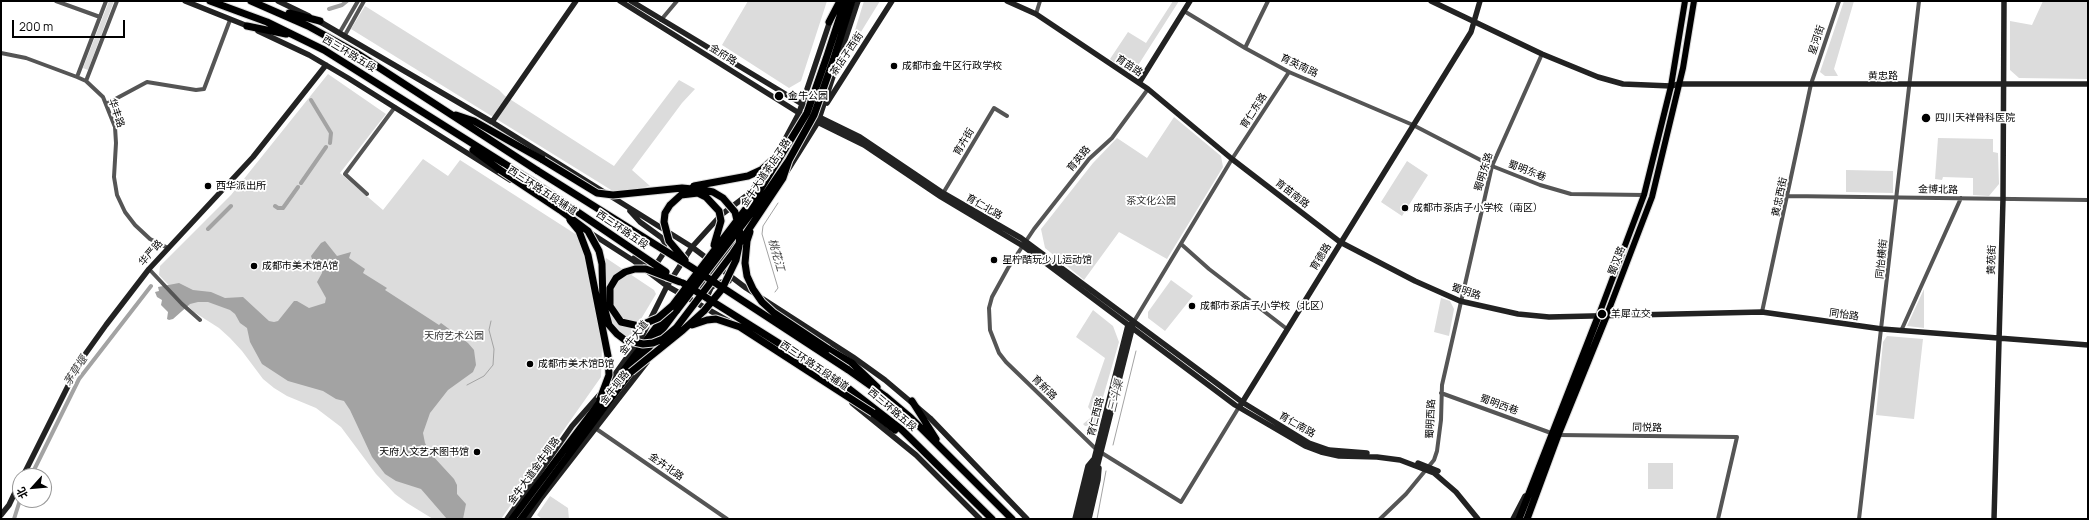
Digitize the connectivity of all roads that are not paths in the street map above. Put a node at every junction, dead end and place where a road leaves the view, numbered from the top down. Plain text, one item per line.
1 (56, 1) edge
2 (106, 1) edge
3 (117, 1) edge
4 (185, 1) edge
5 (210, 1) edge
6 (251, 1) edge
7 (278, 1) edge
8 (358, 1) edge
9 (364, 1) edge
10 (576, 1) edge
11 (620, 1) edge
12 (631, 1) edge
13 (677, 1) edge
14 (838, 1) edge
15 (845, 1) edge
16 (852, 1) edge
17 (858, 1) edge
18 (892, 1) edge
19 (1007, 1) edge
20 (1040, 1) edge
21 (1190, 1) edge
22 (1268, 1) edge
23 (1431, 1) edge
24 (1480, 1) edge
25 (1684, 1) edge
26 (1694, 1) edge
27 (1839, 1) edge
28 (1919, 1) edge
29 (2004, 1) edge
30 (274, 10) junction
31 (1184, 10) junction
32 (1036, 14) junction
33 (100, 17) junction
34 (230, 20) junction
35 (661, 20) junction
36 (320, 21) junction
37 (1475, 21) junction
38 (829, 22) joint
39 (247, 26) junction
40 (342, 34) junction
41 (298, 36) junction
42 (1245, 48) junction
43 (1, 53) edge
44 (1542, 54) junction
45 (830, 60) junction
46 (326, 65) junction
47 (1289, 72) junction
48 (77, 77) junction
49 (86, 81) junction
50 (1139, 83) junction
51 (1679, 84) junction
52 (1811, 84) junction
53 (2003, 84) junction
54 (2088, 84) edge
55 (1910, 85) junction
56 (1671, 86) junction
57 (1148, 89) junction
58 (106, 104) junction
59 (802, 104) junction
60 (395, 108) junction
61 (447, 112) junction
62 (799, 113) junction
63 (1007, 116) dead end
64 (818, 120) junction
65 (492, 122) junction
66 (1413, 125) junction
67 (460, 137) junction
68 (789, 143) junction
69 (1232, 159) junction
70 (789, 160) junction
71 (1492, 166) junction
72 (682, 188) junction
73 (367, 194) dead end
74 (942, 195) junction
75 (1644, 195) junction
76 (1788, 196) junction
77 (1897, 198) junction
78 (1961, 198) junction
79 (2003, 199) junction
80 (2088, 200) edge
81 (627, 207) junction
82 (560, 210) junction
83 (760, 211) junction
84 (1340, 242) junction
85 (1024, 244) junction
86 (1181, 244) junction
87 (692, 247) junction
88 (168, 248) junction
89 (710, 253) junction
90 (626, 256) junction
91 (716, 263) junction
92 (691, 267) junction
93 (149, 269) junction
94 (680, 282) junction
95 (667, 286) junction
96 (746, 288) junction
97 (694, 300) junction
98 (1460, 301) junction
99 (672, 306) junction
100 (713, 311) junction
101 (1762, 312) junction
102 (1598, 317) junction
103 (1606, 317) junction
104 (200, 320) dead end
105 (1131, 325) junction
106 (1287, 329) junction
107 (1882, 329) junction
108 (683, 330) junction
109 (1901, 331) junction
110 (1998, 340) junction
111 (2088, 345) edge
112 (631, 372) junction
113 (1441, 393) junction
114 (885, 396) junction
115 (600, 399) junction
116 (912, 402) junction
117 (1240, 405) junction
118 (596, 428) junction
119 (1554, 434) junction
120 (573, 435) joint
121 (580, 440) joint
122 (940, 446) junction
123 (1099, 452) junction
124 (928, 454) junction
125 (1097, 459) junction
126 (27, 468) edge
127 (1427, 468) junction
128 (1532, 484) junction
129 (12, 499) edge
130 (1180, 502) joint
131 (523, 503) junction
132 (514, 507) junction
133 (1, 516) edge
134 (524, 518) edge
135 (507, 519) edge
136 (512, 519) edge
137 (727, 519) edge
138 (980, 519) edge
139 (992, 519) edge
140 (1012, 519) edge
141 (1027, 519) edge
142 (1075, 519) edge
143 (1079, 519) edge
144 (1084, 519) edge
145 (1089, 519) edge
146 (1380, 519) edge
147 (1478, 519) edge
148 (1482, 519) edge
149 (1513, 519) edge
150 (1519, 519) edge
151 (1527, 519) edge
152 (1718, 519) edge
153 (1859, 519) edge
154 (1994, 519) edge

1 - 33 street
2 - 33 street
3 - 49 street
4 - 34 street, 西三环路五段辅道
5 - 41 highway, 西三环路五段
6 - 30 highway, 西三环路五段
7 - 36 street
8 - 40 street
9 - 40 street
10 - 65 street
11 - 62 street, 金府路
12 - 35 street, 金府路
13 - 35 street
14 - 38 highway
15 - 45 highway, 金牛大道茶店子路
16 - 45 highway, 金牛大道茶店子路
17 - 64 street
18 - 64 street, 茶店子西街
19 - 32 street, 育苗路
20 - 32 street
21 - 31 street
22 - 42 street
23 - 37 street, 黄忠路
24 - 37 street, 育德路
25 - 56 main road, 蜀汉路
26 - 51 main road, 蜀汉路
27 - 52 street, 星河街
28 - 55 street, 同怡横街
29 - 53 street, 黄苑街
30 - 36 highway
30 - 61 highway, 西三环路五段
31 - 42 street, 育英南路
31 - 50 street
32 - 50 street, 育苗路
33 - 48 street
34 - 39 street, 西三环路五段辅道
34 - 58 street
35 - 59 street, 金府路
36 - 40 street
37 - 44 street, 黄忠路
37 - 66 street, 育德路
38 - 59 street, 金牛坝路
39 - 41 highway
39 - 46 street, 西三环路五段辅道
40 - 65 street
41 - 67 highway, 西三环路五段
42 - 47 street, 育英南路
43 - 48 street, 华丰路
44 - 56 street, 黄忠路
44 - 71 street, 蜀明东路
45 - 68 highway, 金牛大道茶店子路, bridge
45 - 70 highway, 金牛大道茶店子路, bridge
46 - 60 street, 西三环路五段辅道
46 - 88 street, 华严路
47 - 66 street, 育英南路
47 - 69 street, 育仁东路
48 - 49 street, 华丰路
49 - 58 street, 华丰路
50 - 57 street, 育苗路
51 - 52 street, 黄忠路
51 - 56 street, 黄忠路
51 - 103 main road, 蜀汉路
52 - 55 street, 黄忠路
52 - 76 street, 黄忠西街
53 - 54 street, 黄忠路
53 - 55 street, 黄忠路
53 - 79 street, 黄苑街
55 - 77 street, 同怡横街
56 - 75 main road, 蜀汉路
57 - 69 street, 育苗路
57 - 85 street, 育英路
58 - 88 street, 华丰路
59 - 62 street, 金牛坝路
59 - 64 street, 金府路
60 - 73 street
60 - 90 street, 西三环路五段辅道
61 - 72 highway, bridge
61 - 92 highway, 西三环路五段, bridge
62 - 64 street, 金府路
62 - 87 street, 金牛坝路
63 - 74 street, 育卉街
64 - 74 street, 育仁北路
64 - 91 street, 金牛坝路
65 - 81 street
66 - 71 street, 蜀明东巷
66 - 84 street, 育德路
67 - 82 highway, bridge
67 - 94 highway, 西三环路五段, bridge
68 - 72 highway, bridge
68 - 89 highway, 金牛大道茶店子路, bridge
69 - 84 street, 育苗南路
69 - 86 street, 育仁西路
70 - 83 highway, bridge
70 - 91 highway, 金牛大道茶店子路, bridge
71 - 75 street, 蜀明东巷
71 - 98 street, 蜀明东路
72 - 108 highway, bridge
74 - 85 street, 育仁北路
75 - 102 main road, 蜀汉路
76 - 77 street, 金博北路
76 - 101 street, 黄忠西街
77 - 78 street, 金博北路
77 - 107 street, 同怡横街
78 - 79 street, 金博北路
78 - 109 street
79 - 80 street, 金博北路
79 - 110 street, 黄苑街
81 - 87 street
81 - 90 street
82 - 83 highway, bridge
82 - 115 highway, bridge
83 - 114 highway, bridge
84 - 98 street, 蜀明路
84 - 106 street, 育德路
85 - 105 street, 育仁北路
85 - 123 street, 育新路
86 - 105 street, 育仁西路
86 - 106 street
87 - 91 street
87 - 95 street, 金牛坝路
88 - 93 street, 华严路
89 - 92 highway, bridge
89 - 99 highway, 金牛大道, bridge
90 - 95 street, 西三环路五段辅道
91 - 96 street
91 - 97 street, 金牛坝路
91 - 112 highway, 金牛大道, bridge
92 - 114 highway, 西三环路五段, bridge
93 - 104 street
93 - 126 street, 华严路
94 - 99 highway, bridge
94 - 124 highway, 西三环路五段, bridge
95 - 97 street, 西三环路五段辅道
95 - 132 street, 金牛坝路
96 - 100 street
96 - 116 street
97 - 100 street, 西三环路五段辅道
97 - 118 street, 金牛坝路
98 - 102 street, 蜀明路
98 - 113 street, 蜀明西路
99 - 115 highway, 金牛大道, bridge
100 - 138 street, 西三环路五段辅道
101 - 103 street, 同怡路
101 - 107 street, 同怡路
102 - 103 street, 同怡路
102 - 119 highway, 蜀汉路
103 - 119 highway, 蜀汉路
105 - 117 street, 育仁南路
105 - 123 street, 育仁西路
106 - 117 street, 育德路
107 - 109 street, 同怡路
107 - 153 street, 同怡横街
108 - 112 highway, bridge
108 - 124 highway, bridge
109 - 110 street, 同怡路
110 - 111 street, 同怡路
110 - 154 street, 黄苑街
112 - 121 highway, 金牛大道
113 - 119 street, 蜀明西巷
113 - 127 street, 蜀明西路
114 - 122 highway, 西三环路五段
115 - 120 highway, 金牛大道
116 - 122 highway
116 - 141 street
117 - 127 street, 育仁南路
117 - 130 street, 育德路
118 - 134 street, 金牛坝路
118 - 137 street, 金卉北路
119 - 128 highway, 蜀汉路
119 - 151 highway, 蜀汉路
119 - 152 street, 同悦路
120 - 131 highway, 金牛大道金牛坝路
121 - 134 highway, 金牛大道金牛坝路
122 - 140 highway, 西三环路五段
123 - 125 street, 育仁西路
123 - 130 street, 育新路
124 - 139 highway, 西三环路五段
125 - 142 street
125 - 143 street, 育仁西路
125 - 144 street, 育仁西路
125 - 145 street
127 - 146 street, 蜀明西路
127 - 147 street
127 - 148 street, 育仁南路
128 - 149 street
128 - 150 highway, 蜀汉路
129 - 133 street
131 - 132 street
131 - 136 highway, 金牛大道金牛坝路
132 - 135 street, 金牛坝路

